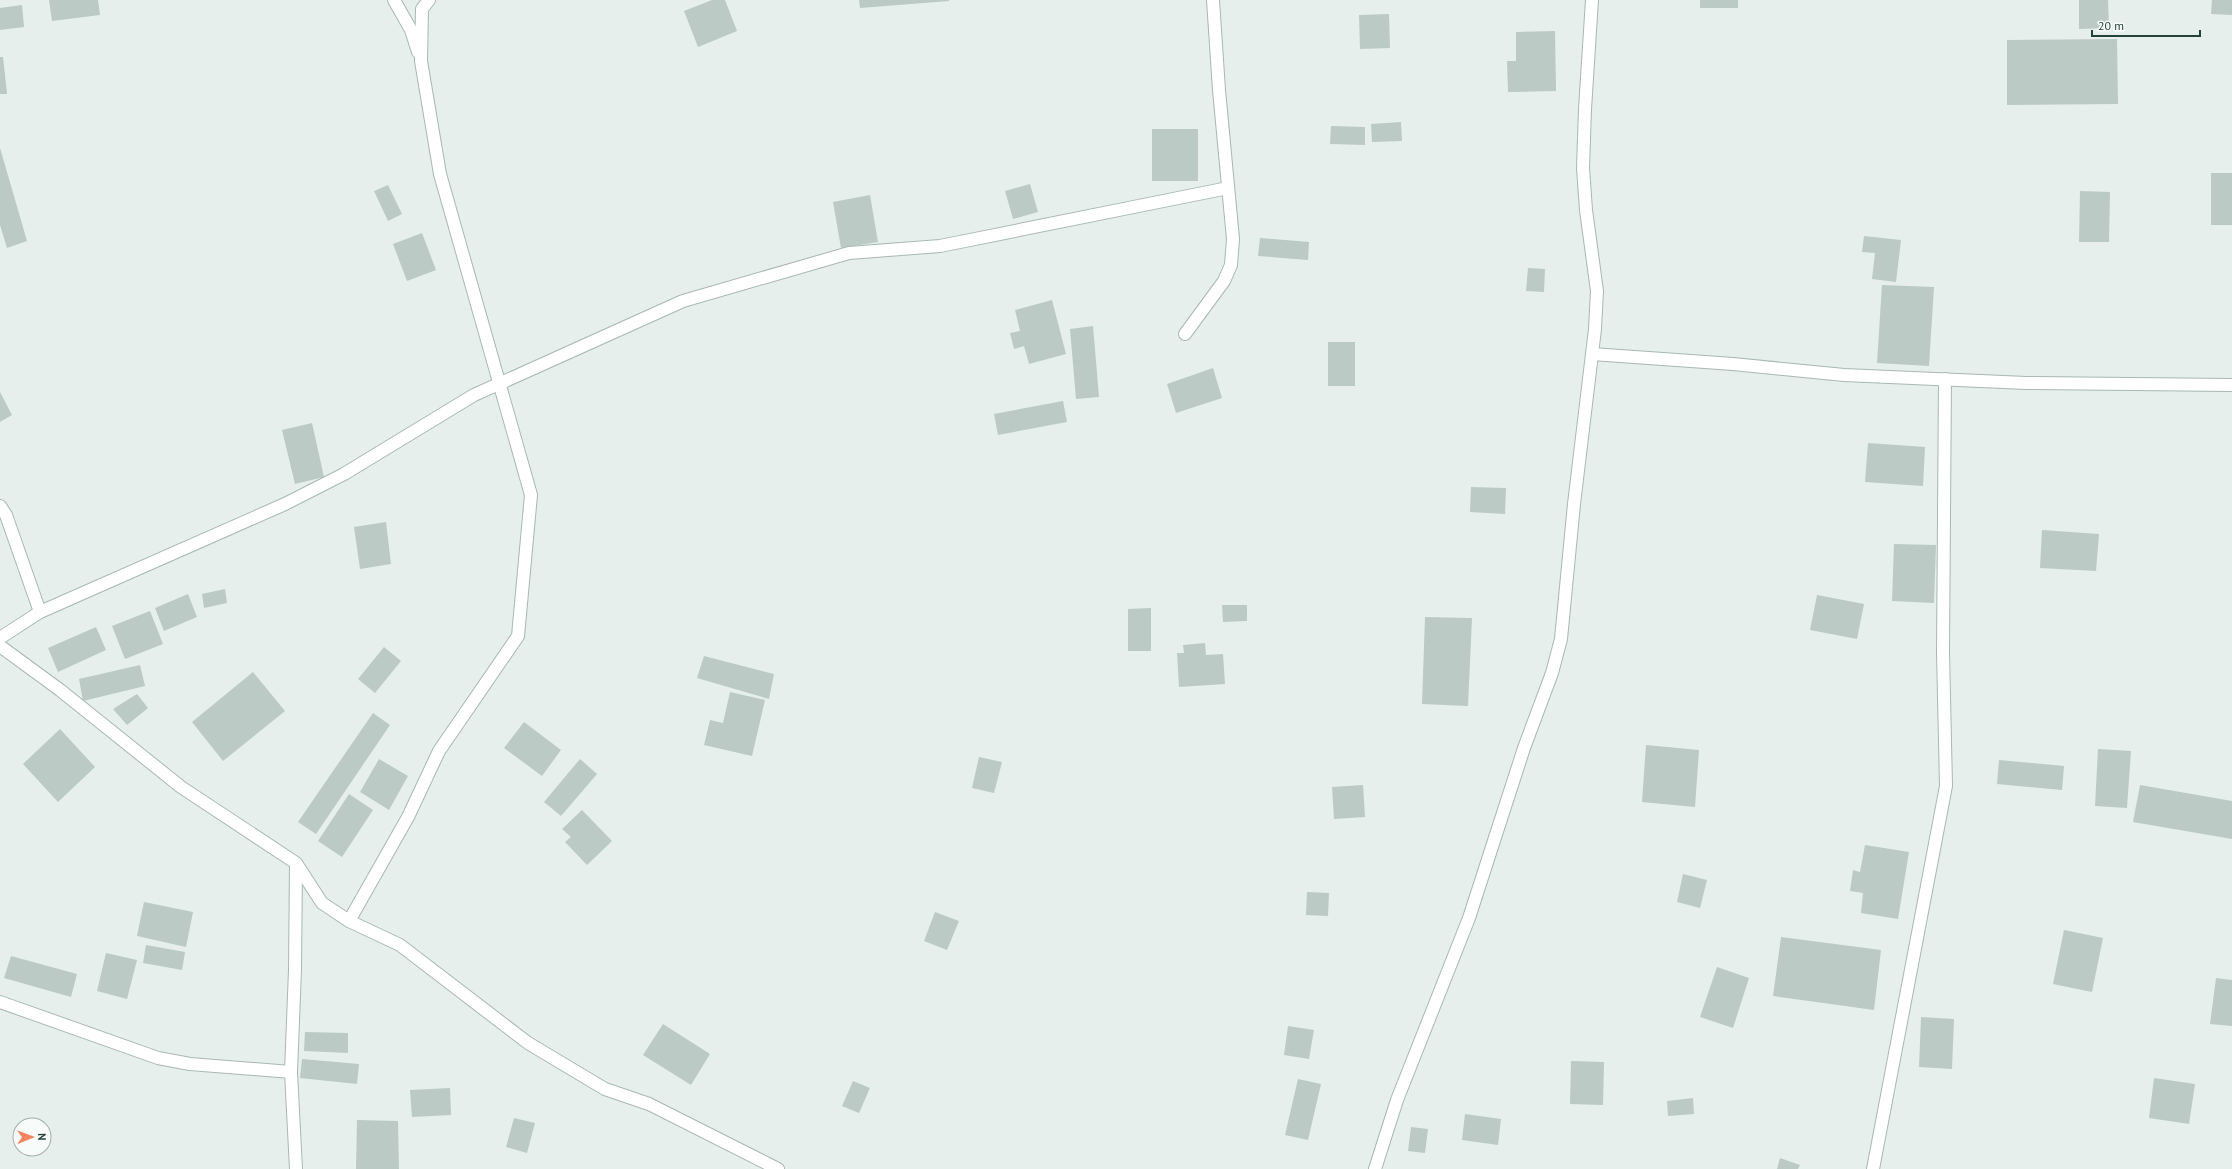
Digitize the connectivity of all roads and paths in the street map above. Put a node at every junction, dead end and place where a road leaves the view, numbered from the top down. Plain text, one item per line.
1 (394, 0) edge
2 (429, 0) edge
3 (1213, 0) edge
4 (1592, 0) edge
5 (421, 61) junction
6 (1228, 188) junction
7 (1185, 334) dead end
8 (1592, 354) junction
9 (1945, 379) junction
10 (500, 384) junction
11 (2232, 385) edge
12 (0, 506) edge
13 (40, 612) junction
14 (0, 638) edge
15 (0, 646) edge
16 (296, 863) junction
17 (349, 921) junction
18 (0, 1002) edge
19 (291, 1072) junction
20 (296, 1169) edge
21 (778, 1169) edge
22 (1375, 1169) edge
23 (1873, 1169) edge

1 - 5 street
2 - 5 street
3 - 6 street
4 - 8 street
5 - 10 street
6 - 7 street
6 - 10 street
8 - 9 street
8 - 22 street
9 - 11 street
9 - 23 street
10 - 13 street
10 - 17 street
12 - 13 street
13 - 14 street
15 - 16 street
16 - 17 street
16 - 19 street
17 - 21 street
18 - 19 street
19 - 20 street

